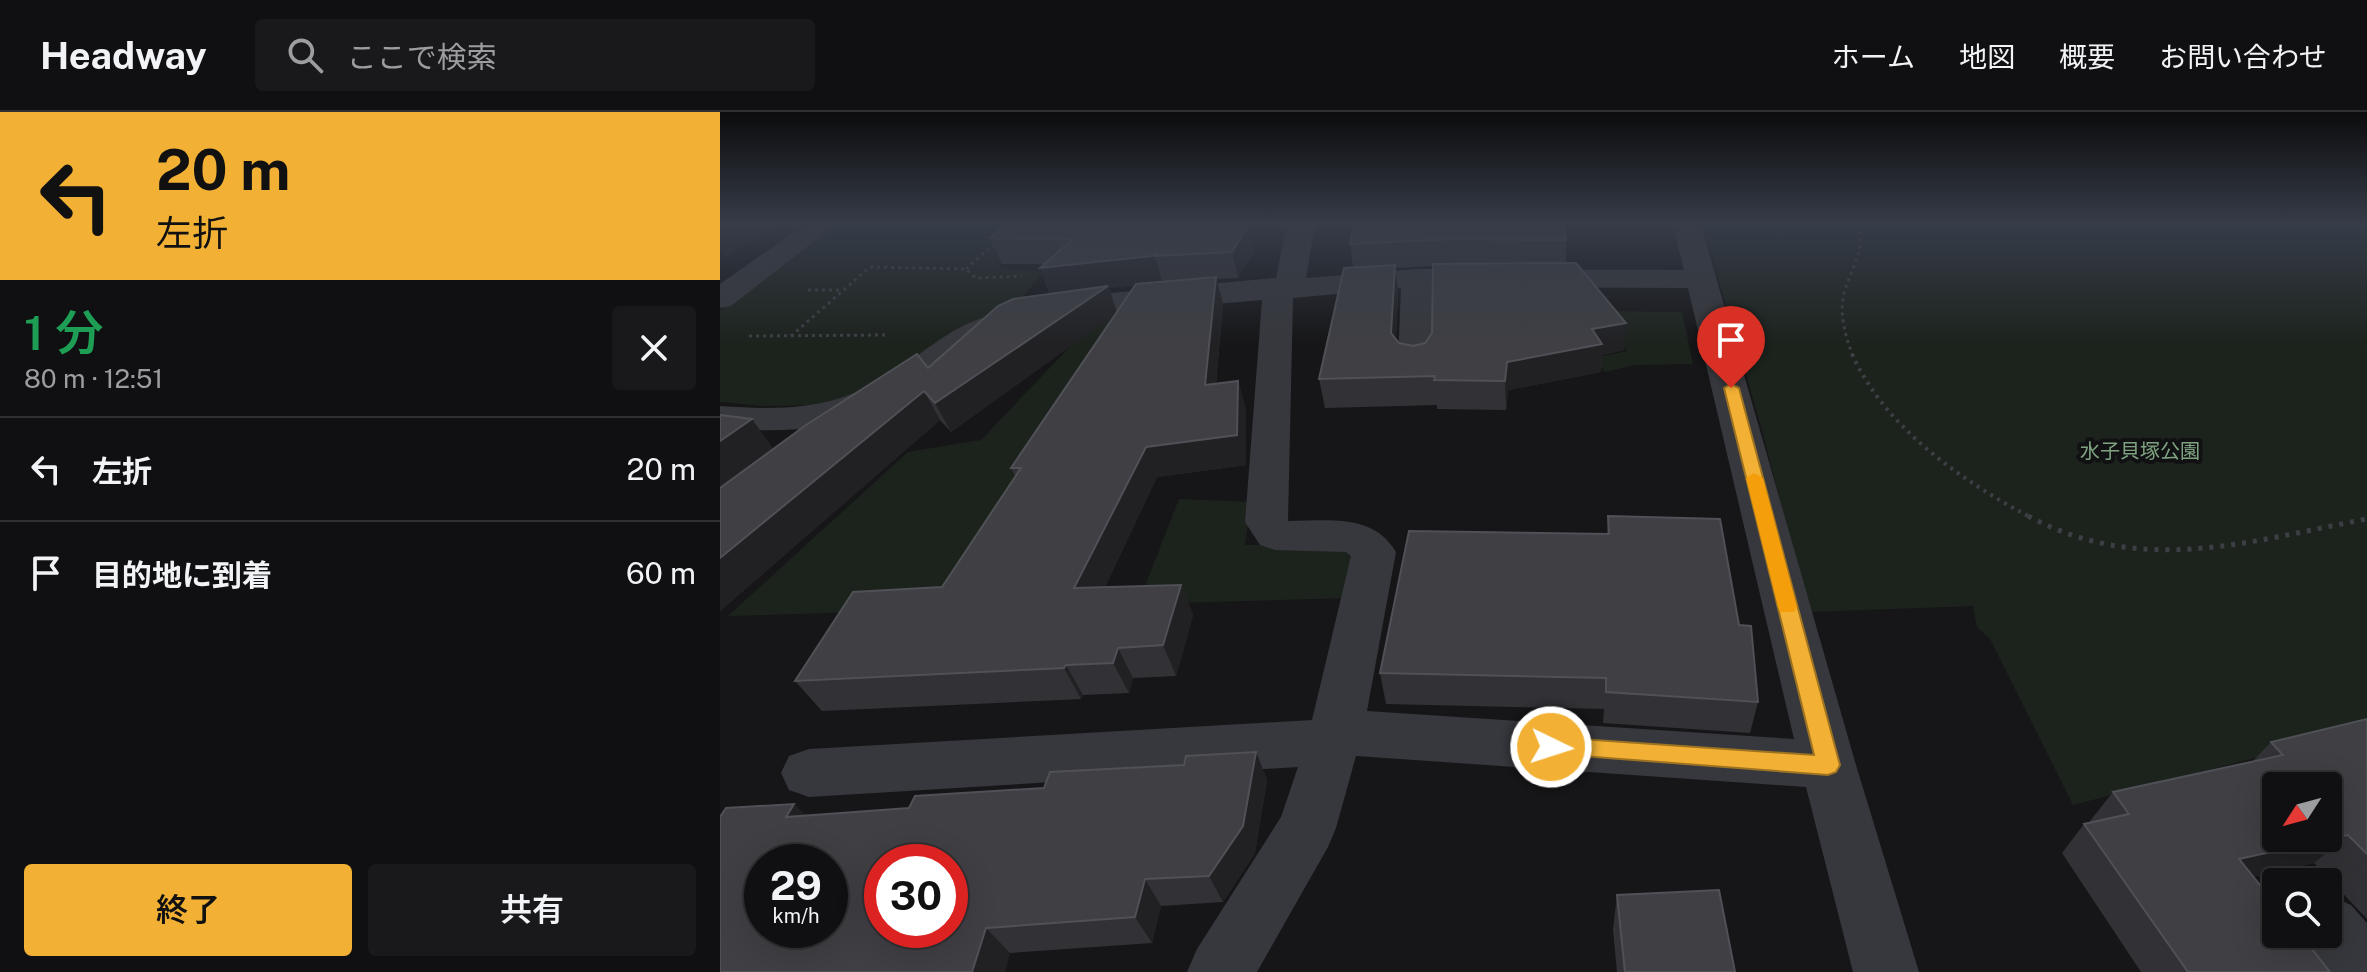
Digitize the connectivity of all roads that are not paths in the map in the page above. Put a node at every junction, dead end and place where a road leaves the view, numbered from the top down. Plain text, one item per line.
1 (726, 265) edge
2 (1290, 265) edge
3 (1699, 265) edge
4 (764, 266) joint
5 (1417, 278) junction
6 (1703, 279) junction
7 (1284, 287) junction
8 (720, 299) edge
9 (1415, 361) edge
10 (855, 410) junction
11 (720, 417) edge
12 (793, 456) edge
13 (1335, 737) junction
14 (1828, 765) junction
15 (809, 773) dead end
16 (2342, 944) edge
17 (1220, 972) edge
18 (1886, 972) edge
19 (2366, 972) edge

1 - 4 street
2 - 7 street
3 - 6 street
4 - 8 street
5 - 6 street
5 - 7 street
5 - 9 street
6 - 14 street
7 - 10 street
7 - 13 street
10 - 11 street
10 - 12 street
13 - 14 street
13 - 15 street
13 - 17 street
14 - 18 street
16 - 19 street

